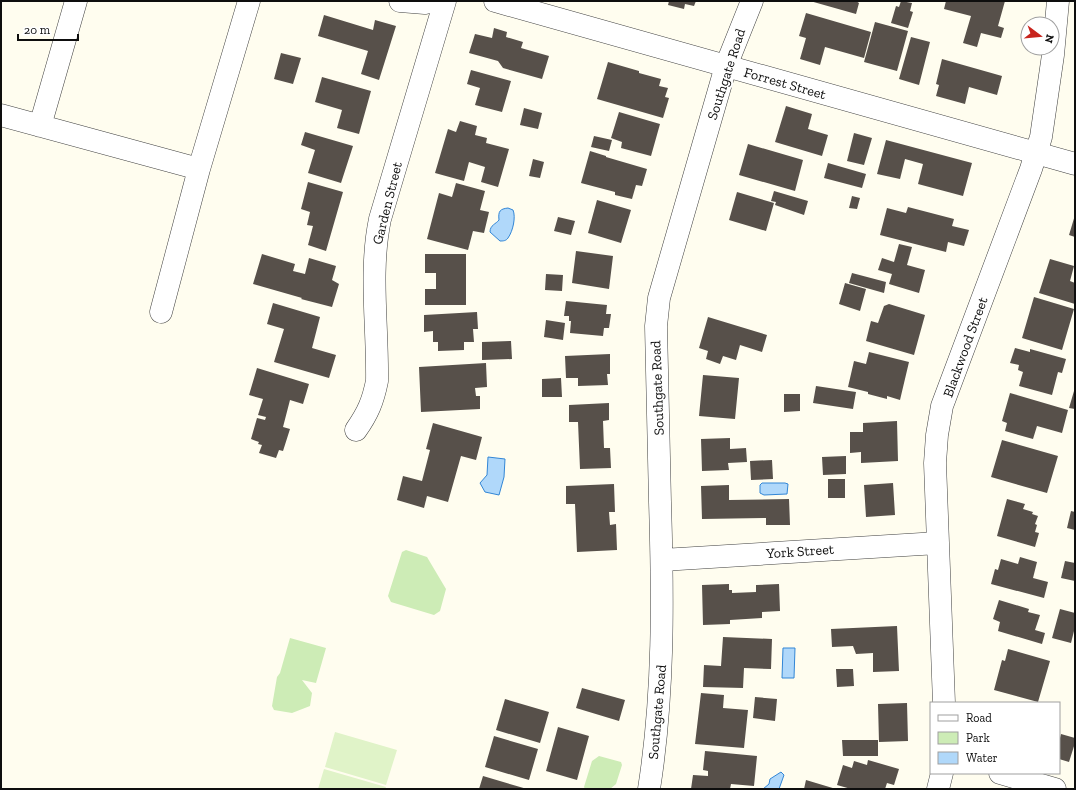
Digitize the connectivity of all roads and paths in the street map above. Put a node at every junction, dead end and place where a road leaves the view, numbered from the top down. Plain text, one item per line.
1 (76, 1) edge
2 (249, 1) edge
3 (400, 1) edge
4 (434, 1) edge
5 (445, 1) edge
6 (495, 1) edge
7 (752, 1) edge
8 (1058, 1) edge
9 (726, 66) junction
10 (1, 115) edge
11 (40, 126) junction
12 (1036, 152) junction
13 (1075, 164) edge
14 (199, 170) junction
15 (162, 312) dead end
16 (356, 430) dead end
17 (938, 543) junction
18 (662, 560) junction
19 (944, 702) edge
20 (942, 774) edge
21 (1004, 774) edge
22 (649, 789) edge
23 (938, 789) edge
24 (1056, 789) edge

1 - 11 street
2 - 14 street
3 - 4 street
5 - 16 street, Garden Street
6 - 9 street, Forrest Street
7 - 9 street, Southgate Road
8 - 12 street, Blackwood Street
9 - 12 street, Forrest Street
9 - 18 street, Southgate Road
10 - 11 street
11 - 14 street
12 - 13 street, Forrest Street
12 - 17 street, Blackwood Street
14 - 15 street
17 - 18 street, York Street
17 - 19 street, Blackwood Street
18 - 22 street, Southgate Road
20 - 23 street
21 - 24 street

